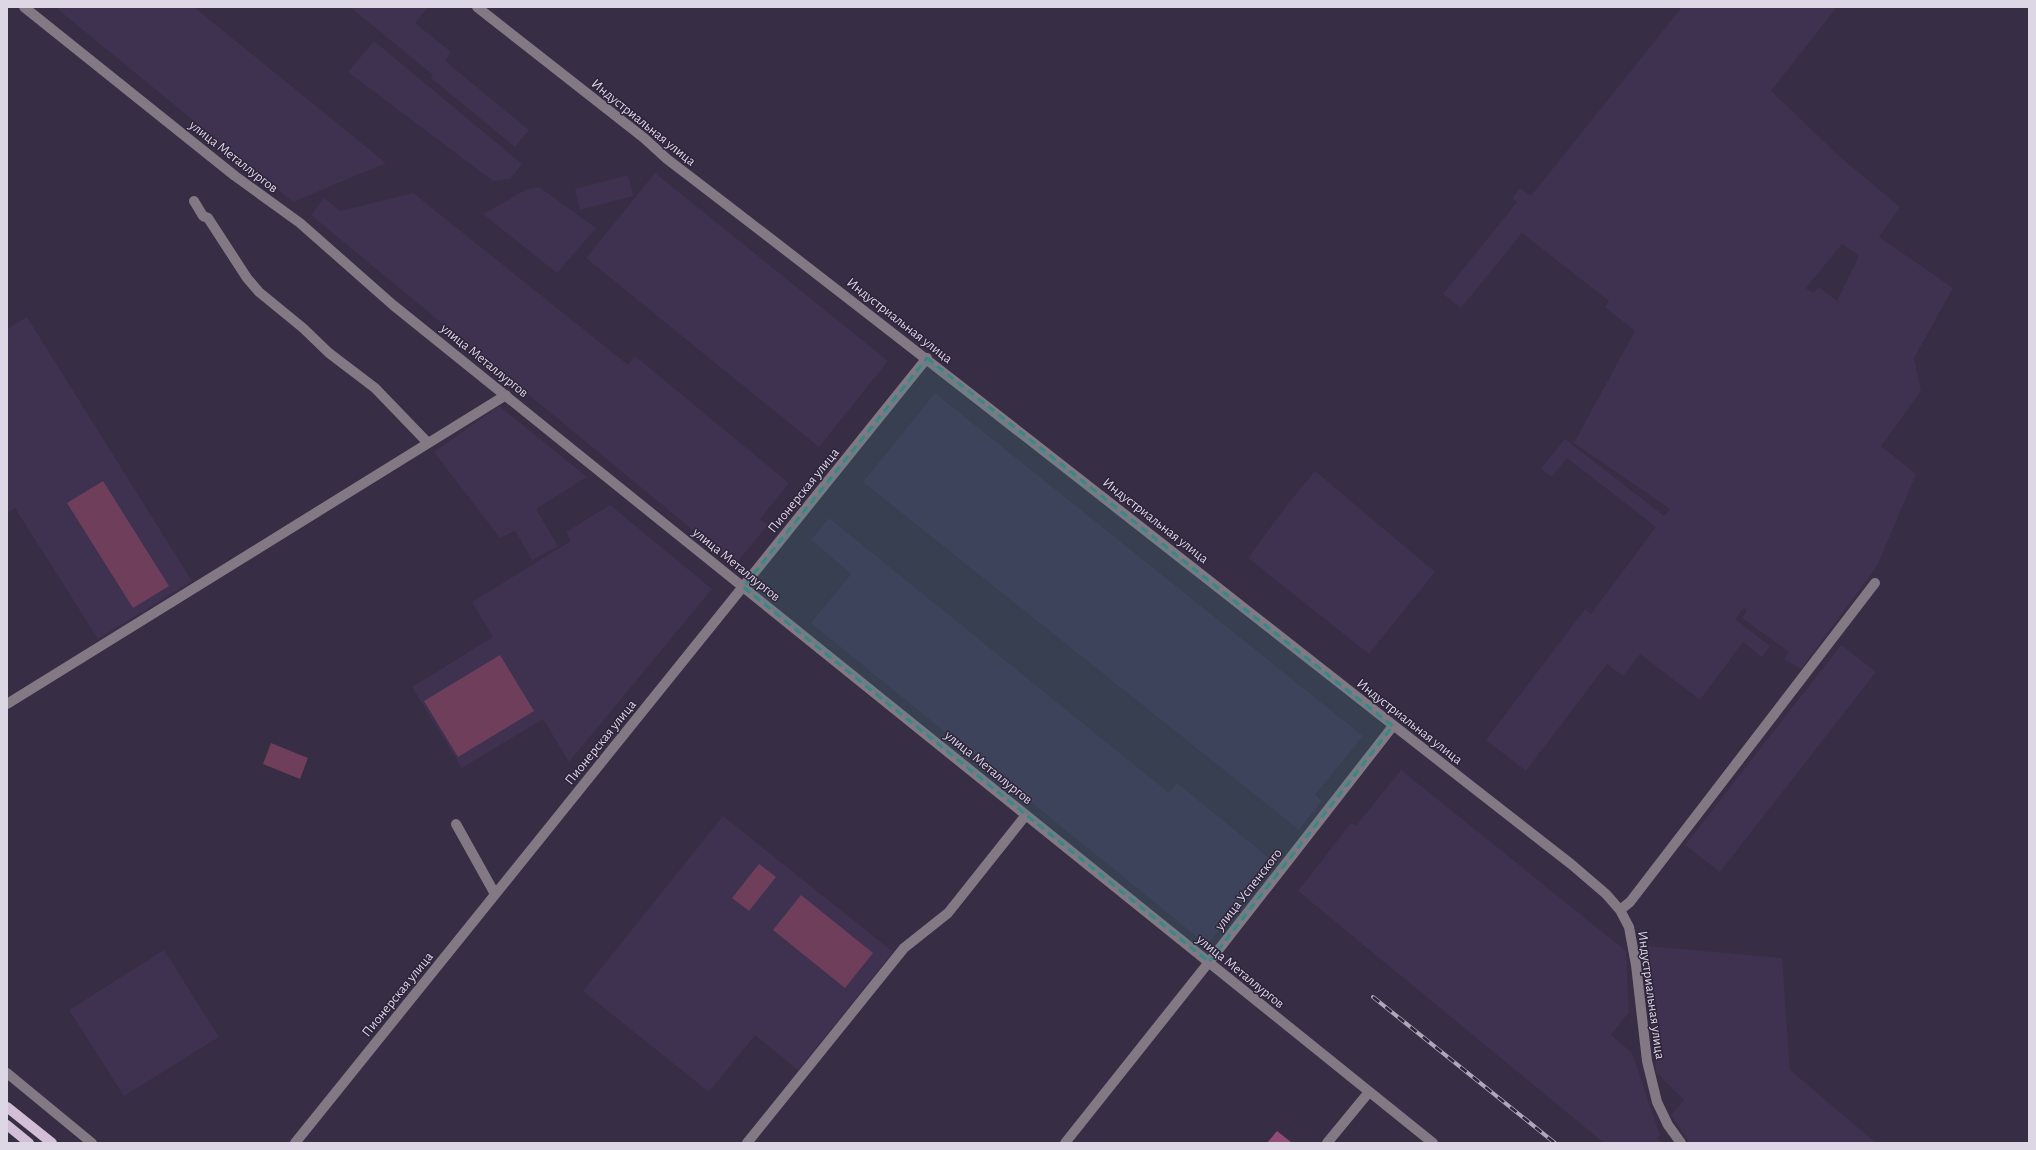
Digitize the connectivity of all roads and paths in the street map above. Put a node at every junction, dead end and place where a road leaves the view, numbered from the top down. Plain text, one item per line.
1 (24, 7) edge
2 (477, 7) edge
3 (194, 201) dead end
4 (927, 358) junction
5 (506, 395) junction
6 (428, 443) junction
7 (1876, 583) dead end
8 (743, 587) junction
9 (7, 704) edge
10 (1393, 726) junction
11 (1026, 815) junction
12 (456, 824) dead end
13 (496, 894) junction
14 (1620, 910) junction
15 (1209, 962) junction
16 (7, 1073) edge
17 (1369, 1092) junction
18 (7, 1107) edge
19 (7, 1125) edge
20 (29, 1143) edge
21 (52, 1143) edge
22 (92, 1143) edge
23 (295, 1143) edge
24 (747, 1143) edge
25 (1065, 1143) edge
26 (1327, 1143) edge
27 (1432, 1143) edge
28 (1681, 1143) edge

1 - 5 street, улица Металлургов
2 - 4 street, Индустриальная улица
3 - 6 street
4 - 8 street, Пионерская улица
4 - 10 street, Индустриальная улица
5 - 6 street
5 - 8 street, улица Металлургов
6 - 9 street
7 - 14 street
8 - 11 street, улица Металлургов
8 - 13 street, Пионерская улица
10 - 14 street, Индустриальная улица
10 - 15 street, улица Успенского
11 - 15 street, улица Металлургов
11 - 24 street
12 - 13 street
13 - 23 street, Пионерская улица
14 - 28 street, Индустриальная улица
15 - 17 street, улица Металлургов
15 - 25 street, улица Успенского
16 - 22 street
17 - 26 street
17 - 27 street, улица Металлургов
18 - 21 main road
19 - 20 main road

